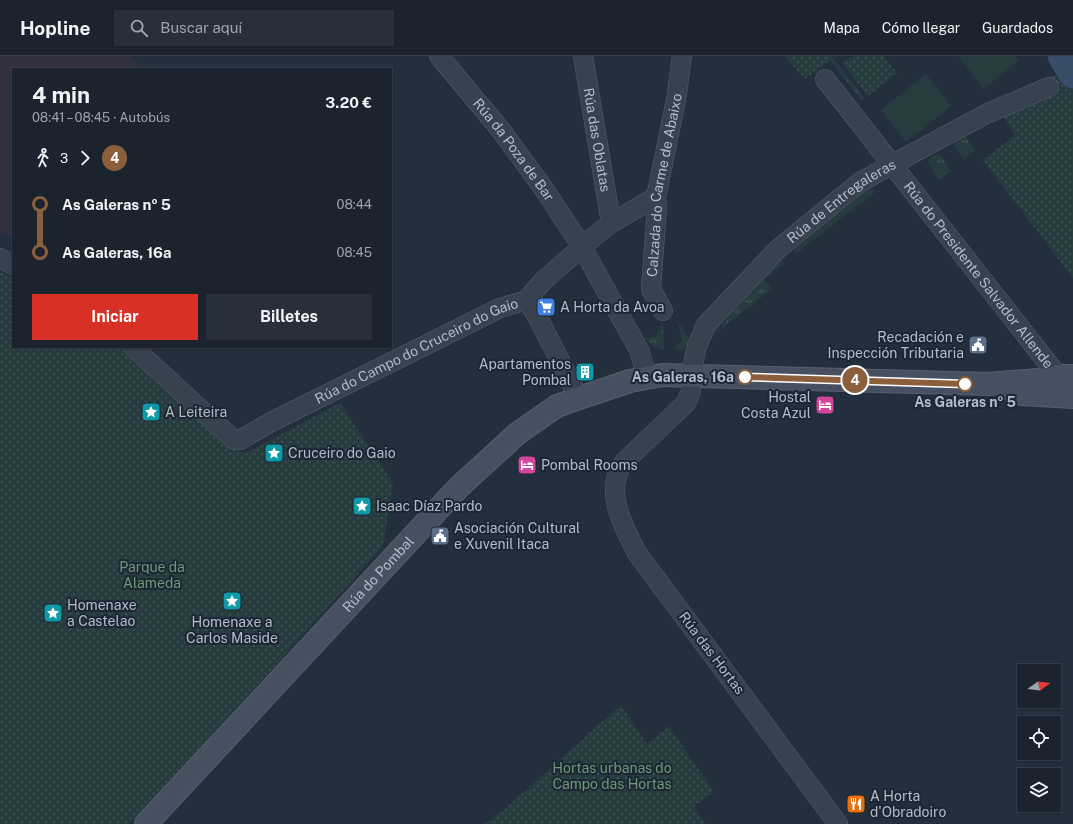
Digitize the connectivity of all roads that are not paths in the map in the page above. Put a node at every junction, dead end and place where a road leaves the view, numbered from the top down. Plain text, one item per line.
1 (439, 56) edge
2 (583, 56) edge
3 (682, 56) edge
4 (824, 79) dead end
5 (1049, 88) dead end
6 (891, 164) junction
7 (656, 197) junction
8 (611, 223) junction
9 (582, 247) junction
10 (0, 258) edge
11 (12, 264) edge
12 (527, 300) junction
13 (663, 311) dead end
14 (134, 348) edge
15 (1058, 374) edge
16 (647, 377) junction
17 (692, 383) junction
18 (1004, 388) junction
19 (1073, 397) edge
20 (579, 398) junction
21 (146, 824) edge
22 (838, 824) edge

1 - 9 street, Rúa da Poza de Bar
2 - 8 street, Rúa das Oblatas
3 - 7 street, Calzada do Carme de Abaixo
4 - 6 street, Rúa do Presidente Salvador Allende
5 - 6 street, Rúa de Entregaleras
6 - 15 street, Rúa do Presidente Salvador Allende
6 - 17 street, Rúa de Entregaleras
7 - 8 street, Rúa do Campo do Cruceiro do Gaio
7 - 13 street, Calzada do Carme de Abaixo
8 - 9 street, Rúa do Campo do Cruceiro do Gaio
9 - 12 street, Rúa do Campo do Cruceiro do Gaio
9 - 16 street, Rúa da Poza de Bar
10 - 11 street
12 - 14 street, Rúa do Campo do Cruceiro do Gaio
12 - 20 street
15 - 18 street
16 - 17 street, Rúa do Pombal
16 - 20 street, Rúa do Pombal
17 - 18 street, Rúa do Pombal
17 - 22 street, Rúa das Hortas
18 - 19 street
20 - 21 street, Rúa do Pombal

